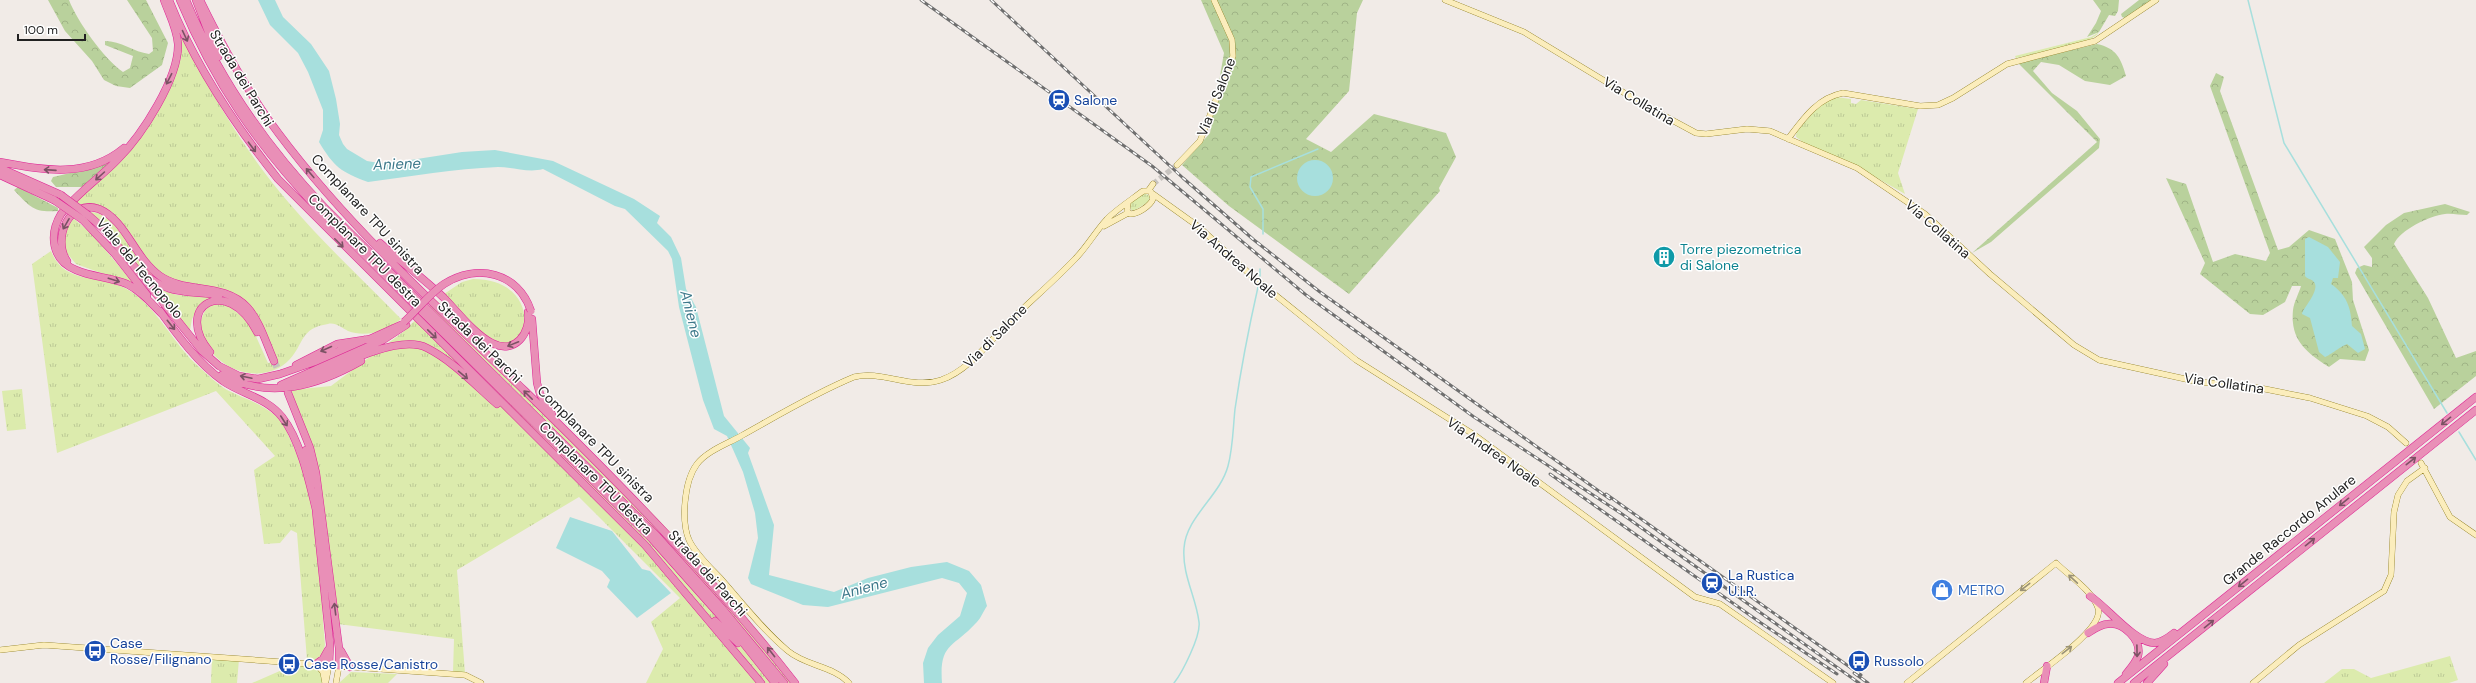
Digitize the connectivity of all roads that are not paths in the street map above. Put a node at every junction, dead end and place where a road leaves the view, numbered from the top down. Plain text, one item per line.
1 (164, 0) edge
2 (169, 0) edge
3 (180, 0) edge
4 (186, 0) edge
5 (196, 0) edge
6 (200, 0) edge
7 (1214, 0) edge
8 (1445, 0) edge
9 (2156, 0) edge
10 (242, 108) junction
11 (136, 138) junction
12 (1788, 139) junction
13 (0, 162) edge
14 (1177, 165) tunnel mouth
15 (0, 168) edge
16 (0, 175) edge
17 (1153, 184) tunnel mouth
18 (1150, 192) junction
19 (336, 201) junction
20 (1128, 202) junction
21 (1151, 203) junction
22 (1166, 203) junction
23 (1128, 212) junction
24 (74, 214) junction
25 (85, 218) junction
26 (1099, 230) junction
27 (130, 262) junction
28 (76, 271) junction
29 (232, 296) junction
30 (530, 311) junction
31 (162, 314) junction
32 (405, 324) junction
33 (207, 368) junction
34 (226, 370) junction
35 (271, 389) junction
36 (2476, 396) edge
37 (2476, 410) edge
38 (532, 433) junction
39 (576, 442) junction
40 (2406, 443) dead end
41 (316, 514) junction
42 (2476, 535) edge
43 (664, 565) junction
44 (2090, 596) junction
45 (2207, 613) junction
46 (2088, 633) junction
47 (2191, 638) junction
48 (330, 644) junction
49 (339, 648) junction
50 (0, 650) edge
51 (316, 664) junction
52 (329, 665) junction
53 (339, 666) junction
54 (350, 666) junction
55 (2048, 666) junction
56 (336, 680) edge
57 (773, 680) edge
58 (325, 683) edge
59 (481, 683) edge
60 (761, 683) edge
61 (784, 683) edge
62 (795, 683) edge
63 (849, 683) edge
64 (1833, 683) edge
65 (1907, 683) edge
66 (2026, 683) edge
67 (2044, 683) edge
68 (2117, 683) edge
69 (2134, 683) edge
70 (2147, 683) edge
71 (2254, 683) edge

1 -> 11 highway
2 -> 38 highway, Complanare TPU destra
3 - 57 highway, Strada dei Parchi
4 - 10 highway, Strada dei Parchi
5 - 10 highway
19 -> 6 highway, Complanare TPU sinistra
7 - 14 street, Via di Salone
8 - 12 street, Via Collatina
9 - 12 street
10 - 61 highway, Strada dei Parchi
11 -> 13 highway
11 -> 28 highway
12 - 40 street, Via Collatina
15 - 25 highway, Viale del Tecnopolo, bridge
16 - 24 highway, Viale del Tecnopolo, bridge
17 - 18 street, Via di Salone
18 - 20 street, Via di Salone
18 - 21 street
18 - 22 street, Via Andrea Noale
30 -> 19 highway
39 -> 19 highway, Complanare TPU sinistra
20 - 23 street
20 - 26 street, Via di Salone
21 - 22 street
21 - 23 street, Via di Salone
22 - 64 street, Via Andrea Noale
23 - 26 street, Via di Salone
24 - 25 highway, Viale del Tecnopolo, bridge
24 -> 28 highway
24 - 29 highway
25 - 27 highway, Viale del Tecnopolo
25 - 31 highway, Viale del Tecnopolo
26 - 63 street, Via di Salone
27 - 29 highway
27 - 34 highway
28 -> 31 highway
29 - 34 highway
30 - 32 highway, bridge
30 - 39 highway
31 -> 33 highway, Viale del Tecnopolo
32 -> 34 highway
32 - 35 highway
33 - 35 highway
33 -> 41 highway
35 -> 38 highway
36 -> 45 highway, Grande Raccordo Anulare
47 -> 37 highway, Grande Raccordo Anulare
38 - 43 highway, Complanare TPU destra
62 -> 39 highway, Complanare TPU sinistra
41 - 48 highway
49 -> 41 highway
42 - 71 street
43 - 57 highway
43 - 60 highway, Complanare TPU destra
44 - 45 highway
44 - 46 street
44 -> 65 street
45 - 68 highway, Grande Raccordo Anulare
55 -> 46 street
46 -> 68 highway
47 - 69 highway, Grande Raccordo Anulare
47 - 70 highway
48 - 51 highway
48 - 52 highway
49 - 53 highway
49 - 54 highway
50 - 51 street
51 - 52 street
51 - 58 street
52 - 53 street
52 - 58 street
53 - 54 street
53 - 56 street
54 - 56 street
54 - 59 street
55 - 66 street
55 - 67 highway

